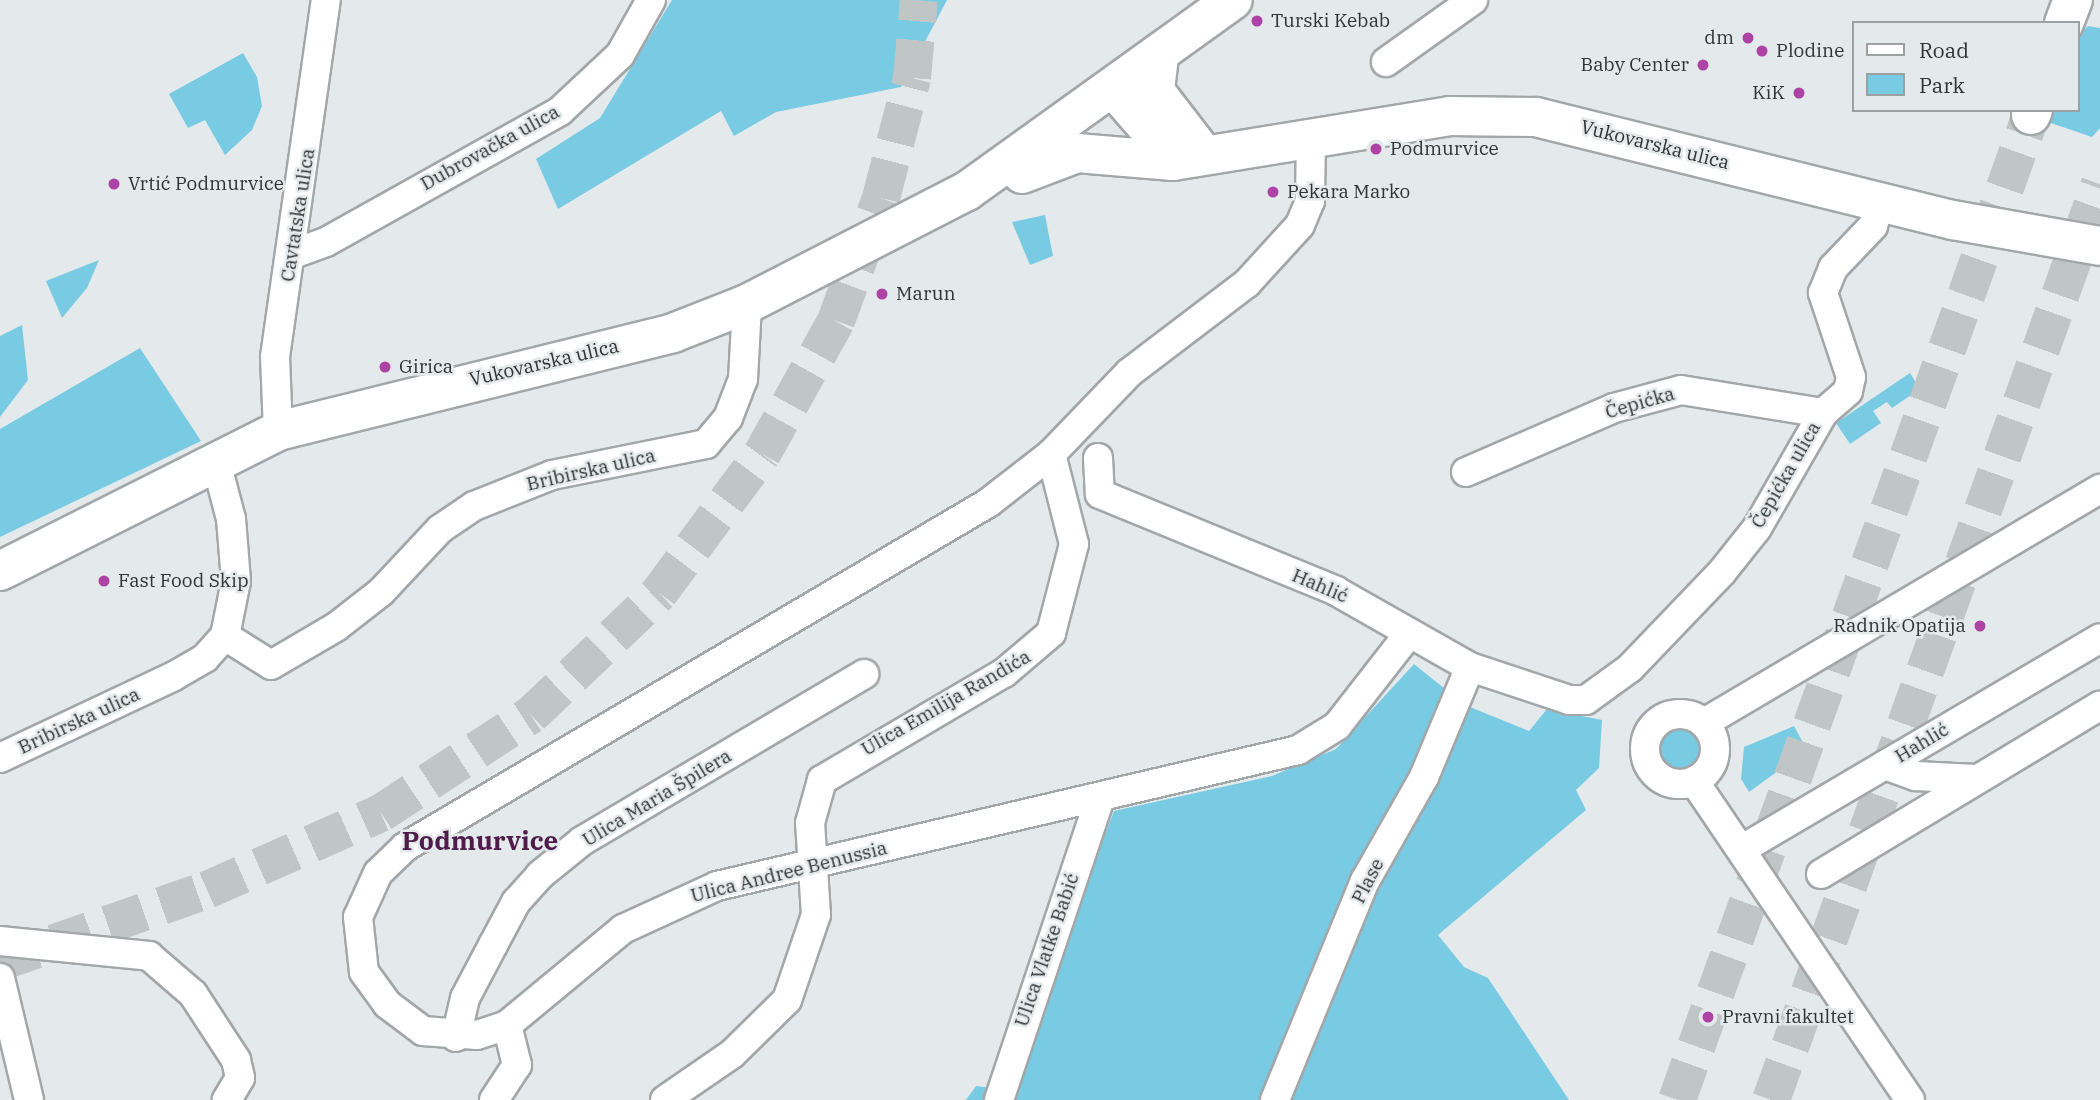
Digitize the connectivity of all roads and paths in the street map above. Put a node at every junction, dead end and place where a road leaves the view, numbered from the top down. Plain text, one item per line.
1 (326, 0) edge
2 (651, 0) edge
3 (1233, 0) edge
4 (1473, 0) edge
5 (2073, 0) edge
6 (2065, 21) edge
7 (1159, 57) junction
8 (1387, 62) dead end
9 (1114, 89) junction
10 (1311, 137) junction
11 (1205, 153) junction
12 (1138, 158) junction
13 (967, 191) junction
14 (1880, 201) junction
15 (2100, 246) edge
16 (293, 254) junction
17 (747, 304) junction
18 (1823, 413) junction
19 (278, 431) junction
20 (1051, 454) junction
21 (1098, 458) dead end
22 (216, 461) junction
23 (1466, 472) dead end
24 (2100, 489) edge
25 (0, 570) edge
26 (225, 636) junction
27 (1407, 636) junction
28 (2100, 638) edge
29 (1470, 667) junction
30 (864, 674) dead end
31 (1569, 700) joint
32 (2100, 706) edge
33 (1704, 723) junction
34 (0, 758) edge
35 (1885, 765) junction
36 (1976, 779) junction
37 (1694, 781) junction
38 (1099, 801) junction
39 (1744, 848) junction
40 (812, 867) junction
41 (1821, 874) dead end
42 (0, 941) edge
43 (0, 978) edge
44 (507, 1025) junction
45 (456, 1037) junction
46 (29, 1100) edge
47 (227, 1100) edge
48 (494, 1100) edge
49 (665, 1100) edge
50 (999, 1100) edge
51 (1275, 1100) edge
52 (1910, 1100) edge

1 - 16 street, Cavtatska ulica
2 - 16 street, Dubrovačka ulica
3 - 7 main road
4 - 8 street
5 - 6 main road
7 - 9 main road
7 - 11 main road
9 - 11 main road, Vukovarska ulica
9 - 12 main road
9 - 13 main road, Vukovarska ulica
10 - 11 main road, Vukovarska ulica
10 - 14 main road, Vukovarska ulica
10 - 20 street
11 - 12 main road, Vukovarska ulica
12 - 13 main road, Vukovarska ulica
13 - 17 main road, Vukovarska ulica
14 - 15 main road, Vukovarska ulica
14 - 18 street, Čepićka ulica
16 - 19 street, Cavtatska ulica
17 - 19 main road, Vukovarska ulica
17 - 26 street, Bribirska ulica
18 - 23 street, Čepićka
18 - 31 street, Čepićka ulica
19 - 22 main road, Vukovarska ulica
20 - 40 street, Ulica Emilija Randića
20 - 45 street, Ulica Andree Benussia
21 - 27 street, Hahlić
22 - 25 main road, Vukovarska ulica
22 - 26 street
24 - 33 street
26 - 34 street, Bribirska ulica
27 - 29 street, Hahlić
27 - 38 street, Ulica Andree Benussia
28 - 35 street, Hahlić
29 - 31 street, Hahlić
29 - 51 street, Plase
30 - 45 street, Ulica Maria Špilera
32 - 36 street
33 - 37 street
33 - 37 street
35 - 36 street
35 - 39 street, Hahlić
36 - 41 street
37 - 39 street
38 - 40 street, Ulica Andree Benussia
38 - 50 street, Ulica Vlatke Babić
39 - 52 street
40 - 44 street, Ulica Andree Benussia
40 - 49 street, Ulica Emilija Randića
42 - 47 street
43 - 46 street
44 - 45 street, Ulica Andree Benussia
44 - 48 street

